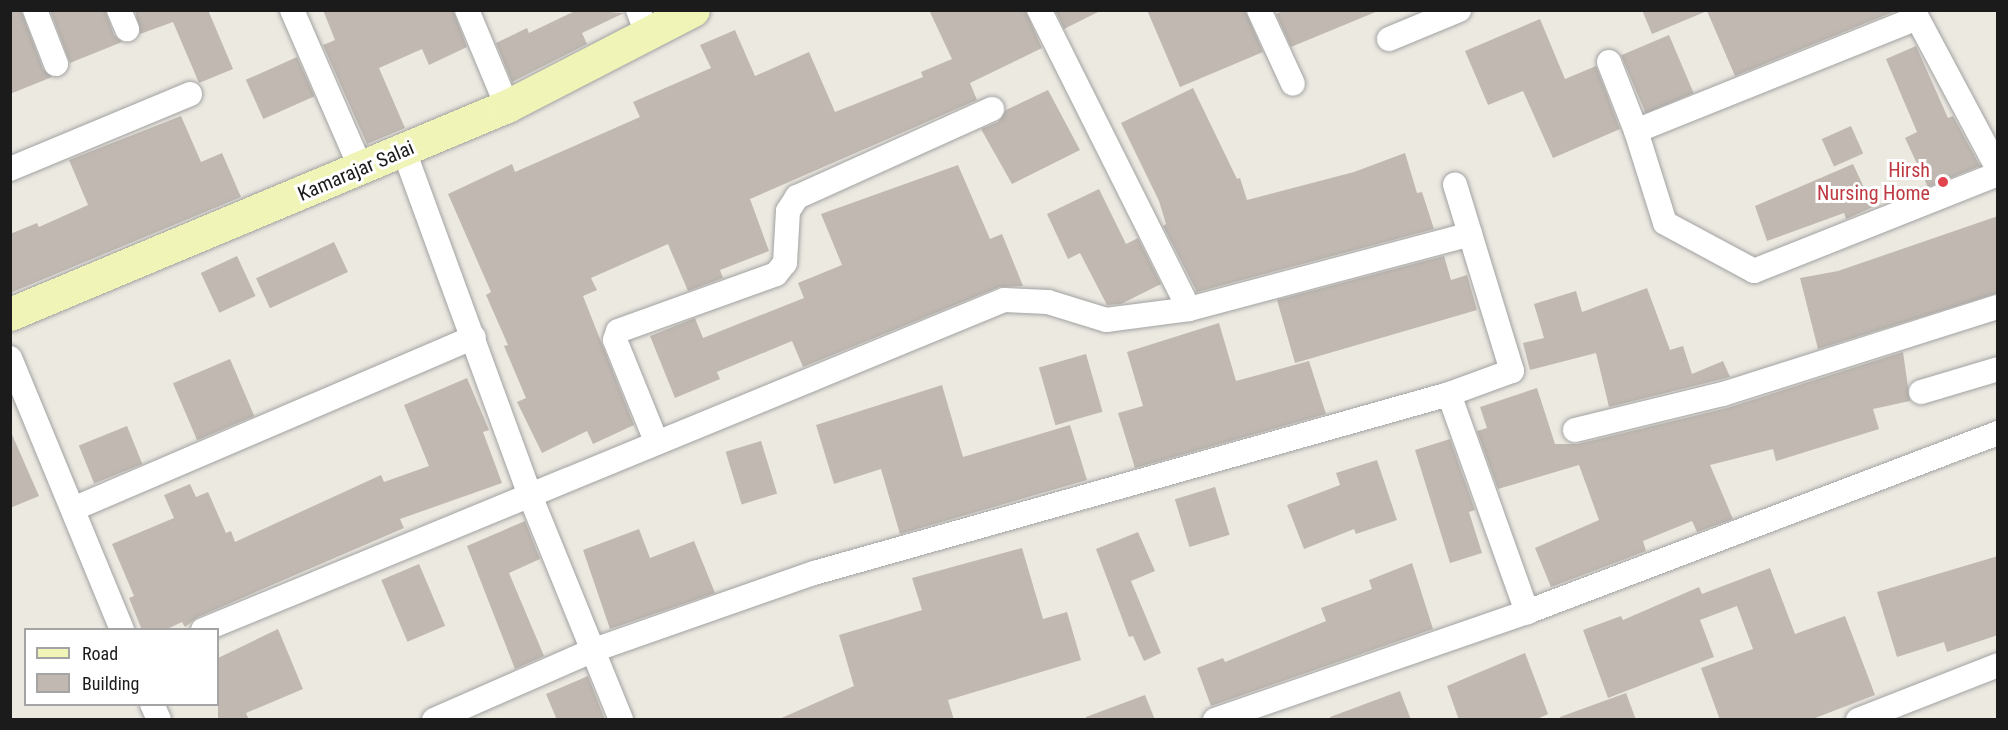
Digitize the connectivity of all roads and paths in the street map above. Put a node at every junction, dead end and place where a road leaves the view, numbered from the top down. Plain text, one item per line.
1 (35, 10) edge
2 (291, 10) edge
3 (467, 10) edge
4 (693, 10) edge
5 (1039, 10) edge
6 (1259, 10) edge
7 (1459, 10) edge
8 (1914, 15) edge
9 (642, 21) edge
10 (1389, 39) dead end
11 (1609, 62) dead end
12 (56, 64) dead end
13 (1293, 84) dead end
14 (190, 94) dead end
15 (507, 106) junction
16 (992, 109) dead end
17 (1636, 131) junction
18 (404, 151) junction
19 (10, 169) edge
20 (362, 169) junction
21 (1998, 169) edge
22 (1998, 174) edge
23 (1455, 185) dead end
24 (1470, 234) junction
25 (1998, 307) edge
26 (1190, 309) junction
27 (10, 314) edge
28 (474, 337) junction
29 (10, 358) edge
30 (1998, 369) edge
31 (1921, 392) dead end
32 (1449, 393) junction
33 (1575, 430) dead end
34 (1998, 433) edge
35 (656, 441) junction
36 (529, 493) junction
37 (73, 509) junction
38 (1527, 612) junction
39 (121, 628) edge
40 (208, 628) edge
41 (591, 651) junction
42 (1998, 665) edge
43 (152, 706) edge
44 (159, 720) edge
45 (434, 720) edge
46 (621, 720) edge
47 (1215, 720) edge
48 (1858, 720) edge

1 - 12 street
2 - 20 street
3 - 15 street
4 - 9 main road, Kamarajar Salai
5 - 26 street
6 - 13 street
7 - 10 street
8 - 17 street
8 - 21 street
9 - 15 main road, Kamarajar Salai
11 - 17 street
14 - 19 street
15 - 18 main road, Kamarajar Salai
16 - 35 street
17 - 22 street
18 - 20 main road, Kamarajar Salai
18 - 28 street
20 - 27 main road, Kamarajar Salai
23 - 24 street
24 - 26 street
24 - 32 street
25 - 33 street
26 - 35 street
28 - 36 street
28 - 37 street
29 - 37 street
30 - 31 street
32 - 38 street
32 - 41 street
34 - 38 street
35 - 36 street
36 - 40 street
36 - 41 street
37 - 39 street
38 - 47 street
41 - 45 street
41 - 46 street
42 - 48 street
43 - 44 street

